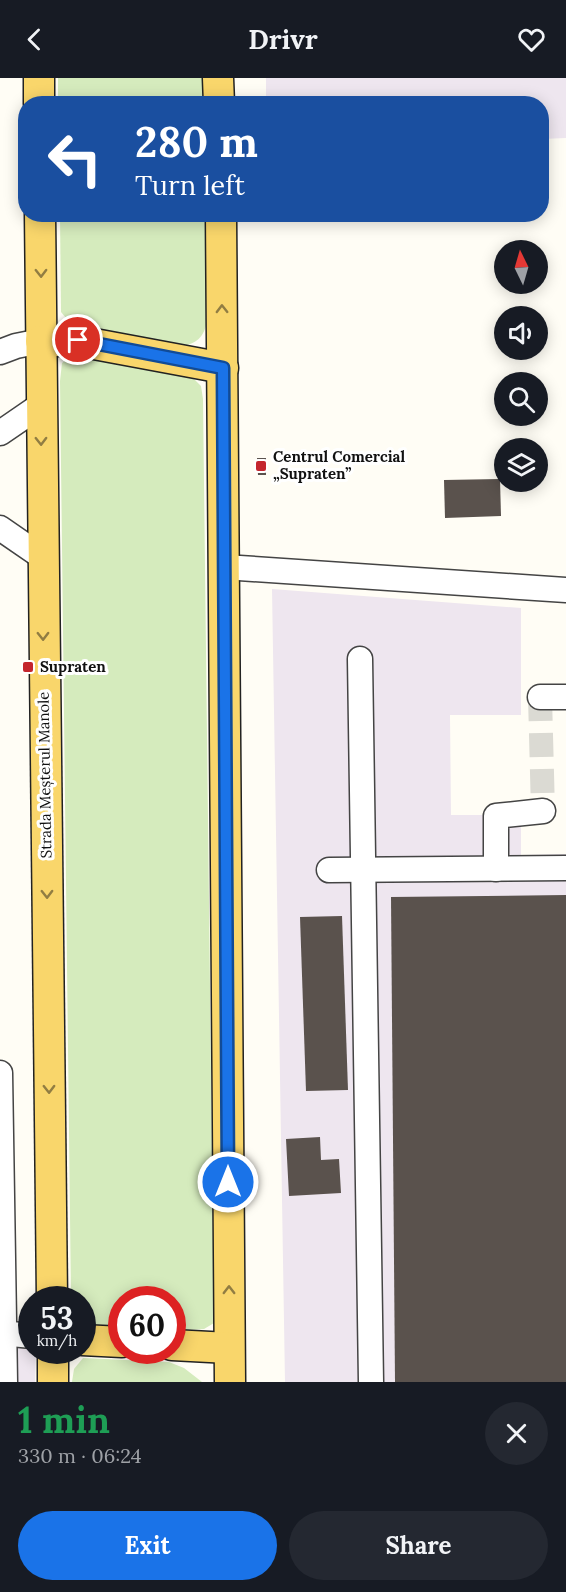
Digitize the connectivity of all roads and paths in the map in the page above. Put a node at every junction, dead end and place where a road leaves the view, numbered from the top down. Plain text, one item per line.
1 (39, 78) edge
2 (219, 78) edge
3 (39, 96) edge
4 (219, 96) edge
5 (40, 222) edge
6 (221, 222) edge
7 (41, 341) junction
8 (0, 352) edge
9 (223, 368) junction
10 (41, 405) junction
11 (0, 432) edge
12 (0, 528) edge
13 (42, 557) junction
14 (224, 567) junction
15 (566, 590) edge
16 (360, 659) dead end
17 (540, 697) dead end
18 (566, 697) edge
19 (543, 811) dead end
20 (566, 868) edge
21 (496, 869) junction
22 (329, 870) dead end
23 (361, 870) junction
24 (0, 1073) edge
25 (52, 1286) edge
26 (2, 1333) edge
27 (18, 1335) edge
28 (186, 1346) edge
29 (230, 1348) junction
30 (53, 1364) edge
31 (5, 1382) edge
32 (53, 1382) edge
33 (230, 1382) edge
34 (371, 1382) edge

1 - 3 main road
2 - 4 main road
5 -> 7 main road, Strada Meșterul Manole
9 -> 6 main road
7 - 8 street
7 - 9 main road
7 - 10 main road, Strada Meșterul Manole
9 - 14 main road
10 - 11 street
10 -> 13 main road, Strada Meșterul Manole
12 - 13 street
13 -> 25 main road, Strada Meșterul Manole
14 - 15 street
29 -> 14 main road
16 - 23 street
17 - 18 street
19 - 21 street
20 - 21 street
21 - 23 street
22 - 23 street
23 - 34 street
24 - 26 street
26 - 27 street
26 - 31 street
28 - 29 main road
29 - 33 main road
30 - 32 main road

